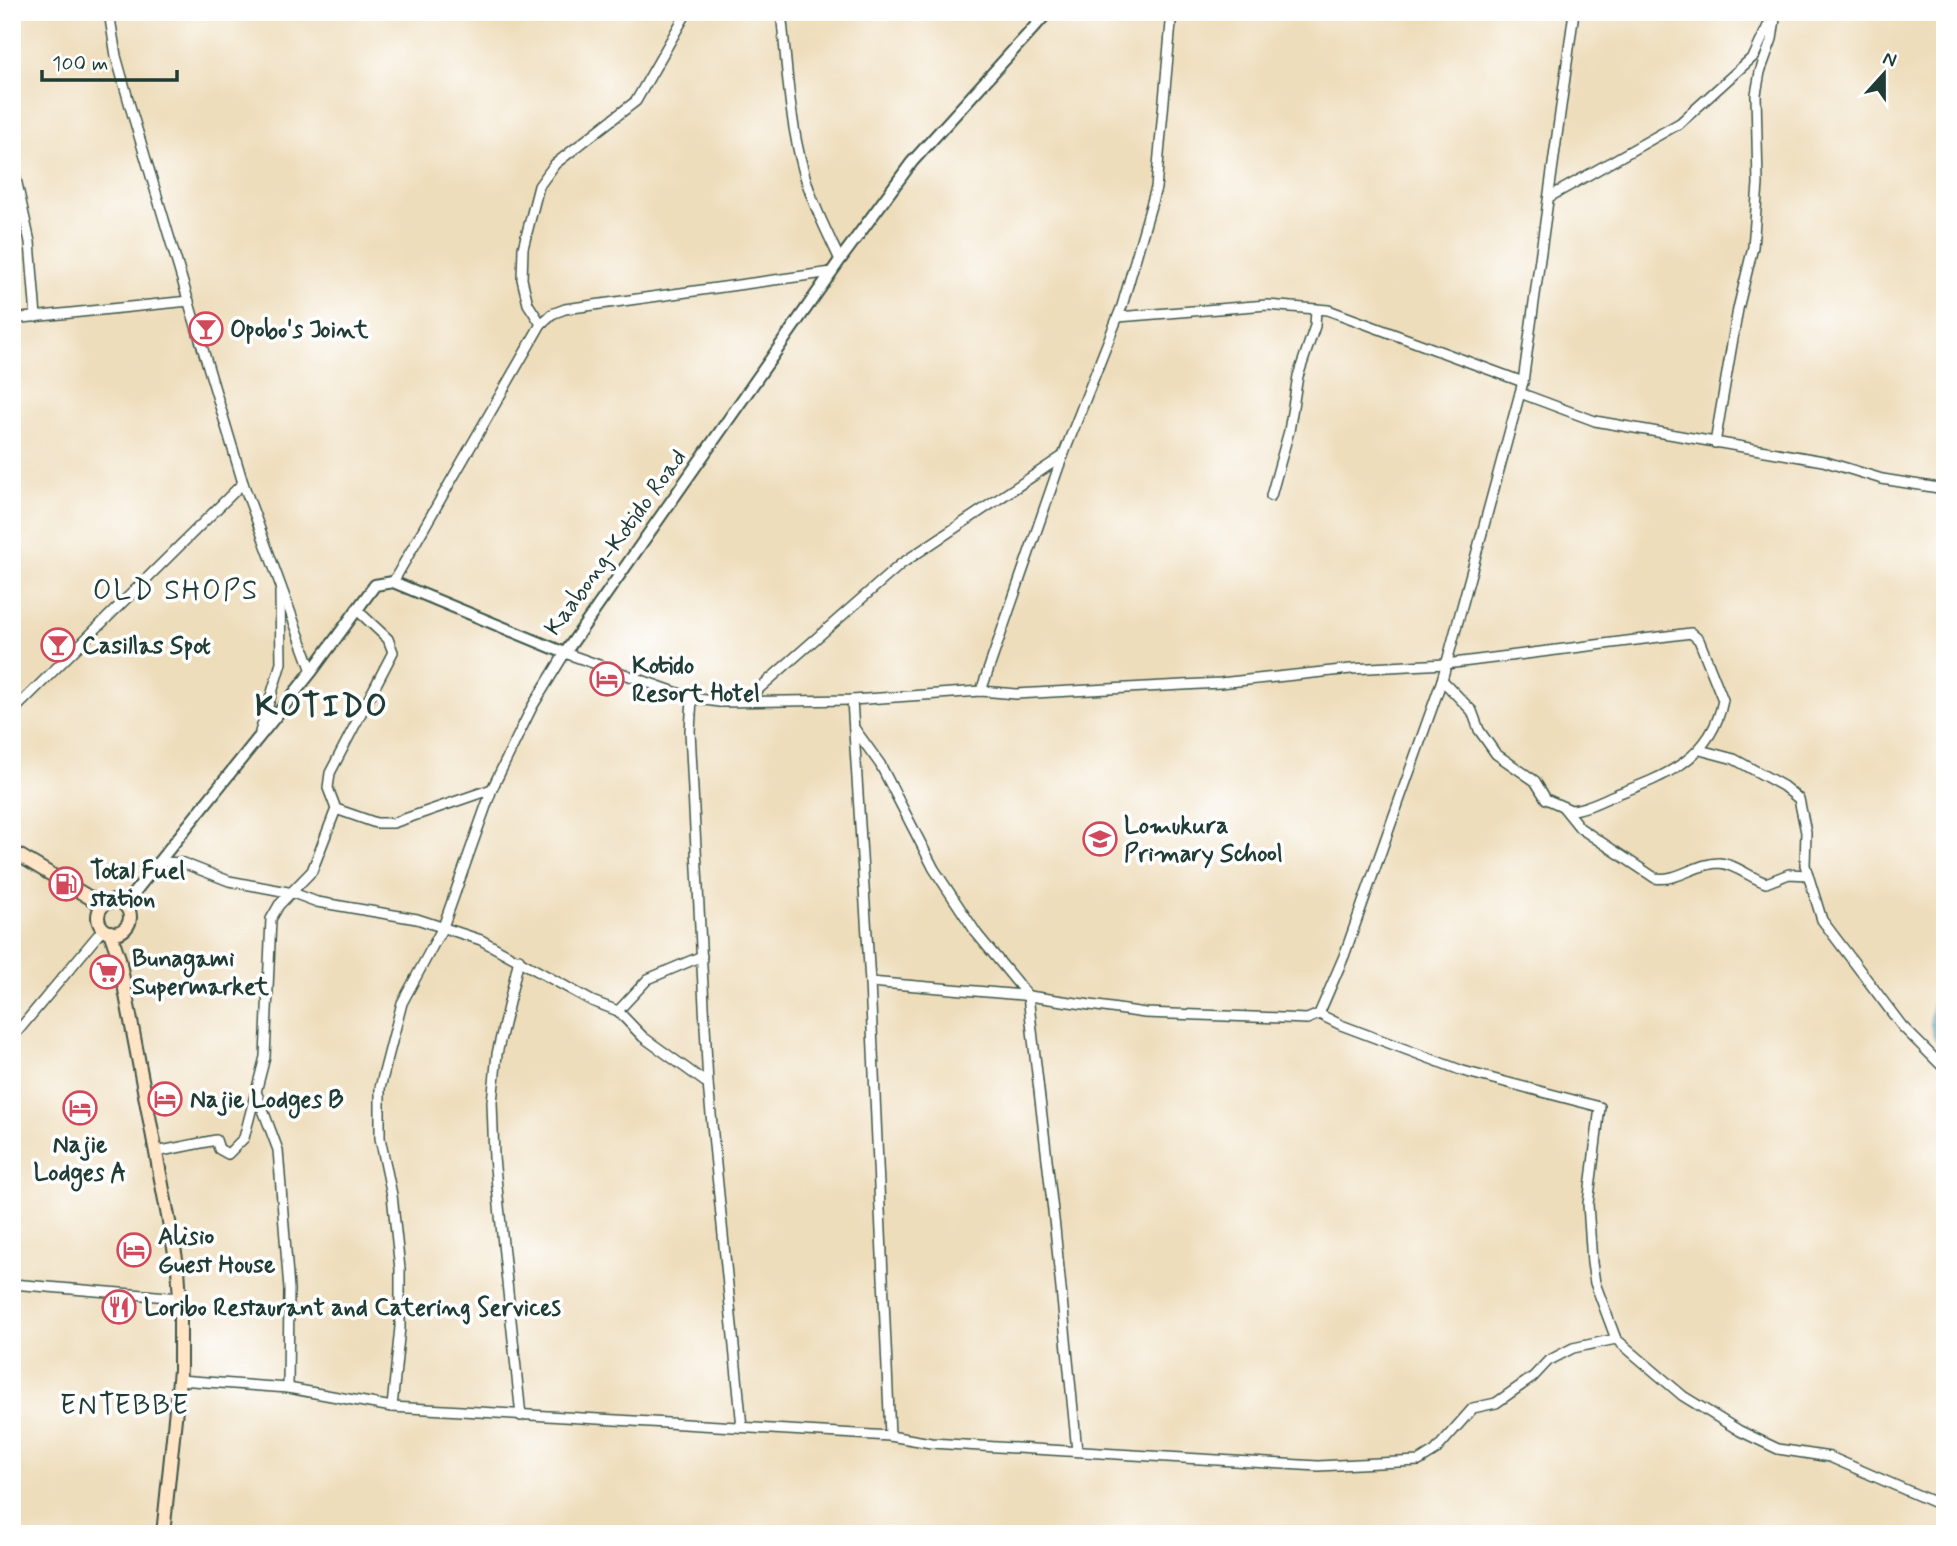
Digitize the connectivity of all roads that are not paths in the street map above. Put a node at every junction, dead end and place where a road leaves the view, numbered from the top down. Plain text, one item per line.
1 (109, 12) edge
2 (687, 12) edge
3 (781, 12) edge
4 (1048, 12) edge
5 (1172, 12) edge
6 (1574, 12) edge
7 (1775, 12) edge
8 (12, 161) edge
9 (1550, 196) junction
10 (840, 260) junction
11 (832, 272) junction
12 (190, 301) junction
13 (1316, 309) junction
14 (36, 317) junction
15 (1118, 317) junction
16 (12, 319) edge
17 (541, 324) junction
18 (1523, 383) junction
19 (1520, 393) junction
20 (1714, 443) junction
21 (1063, 455) junction
22 (243, 483) junction
23 (1945, 489) edge
24 (1271, 496) dead end
25 (279, 580) junction
26 (393, 582) junction
27 (356, 609) junction
28 (565, 653) junction
29 (1446, 664) junction
30 (312, 671) junction
31 (1442, 680) junction
32 (981, 691) junction
33 (692, 698) junction
34 (746, 700) junction
35 (852, 700) junction
36 (12, 712) edge
37 (854, 728) junction
38 (257, 741) junction
39 (1700, 750) junction
40 (492, 789) junction
41 (1563, 807) junction
42 (336, 809) junction
43 (12, 851) edge
44 (162, 862) junction
45 (1808, 875) junction
46 (293, 893) junction
47 (125, 904) junction
48 (102, 905) junction
49 (443, 927) junction
50 (123, 930) junction
51 (106, 931) junction
52 (702, 956) junction
53 (118, 958) junction
54 (519, 959) junction
55 (870, 982) junction
56 (1028, 996) junction
57 (618, 1011) junction
58 (1319, 1014) junction
59 (12, 1038) edge
60 (1945, 1069) edge
61 (708, 1084) junction
62 (256, 1092) junction
63 (156, 1152) junction
64 (12, 1284) edge
65 (180, 1298) junction
66 (1616, 1339) junction
67 (179, 1380) junction
68 (288, 1388) junction
69 (392, 1407) junction
70 (521, 1416) junction
71 (742, 1427) junction
72 (890, 1436) junction
73 (1077, 1451) junction
74 (1945, 1507) edge
75 (163, 1534) edge

1 - 12 street
2 - 17 street
3 - 10 street
4 - 10 street, Kaabong-Kotido Road
5 - 15 street
6 - 9 street
7 - 9 street
7 - 20 street
8 - 14 street
9 - 18 street
10 - 11 street, Kaabong-Kotido Road
11 - 17 street
11 - 28 street, Kaabong-Kotido Road
12 - 14 street
12 - 22 street
13 - 15 street
13 - 18 street
13 - 24 street
14 - 16 street
15 - 21 street
17 - 26 street
18 - 19 street
19 - 20 street
19 - 29 street
20 - 23 street
21 - 32 street
21 - 34 street
22 - 25 street
22 - 36 street
25 - 30 street
25 - 38 street
26 - 27 street
26 - 28 street, Kaabong-Kotido Road
27 - 30 street
27 - 42 street
28 - 33 street
28 - 40 street
29 - 31 street
29 - 32 street
29 - 39 street
30 - 38 street
31 - 41 street
31 - 58 street
32 - 35 street
33 - 34 street
33 - 52 street
34 - 35 street
35 - 37 street
37 - 55 street
37 - 56 street
38 - 44 street
39 - 41 street
39 - 45 street
40 - 42 street
40 - 49 street
41 - 45 street
42 - 46 street
43 - 48 main road
44 - 46 street
44 - 47 street
45 - 60 street
46 - 49 street
46 - 62 street
47 - 48 main road
47 - 50 main road
48 - 51 main road
49 - 54 street
49 - 69 street
50 - 51 main road
50 - 53 main road
51 - 53 main road
51 - 59 street
52 - 57 street
52 - 61 street
53 - 63 main road
54 - 57 street
54 - 70 street
55 - 56 street
55 - 72 street
56 - 58 street
56 - 73 street
57 - 61 street
58 - 66 street
61 - 71 street
62 - 63 street
62 - 68 street
63 - 65 main road
64 - 65 street
65 - 67 main road
66 - 73 street
66 - 74 street
67 - 68 street
67 - 75 main road
68 - 69 street
69 - 70 street
70 - 71 street
71 - 72 street
72 - 73 street

